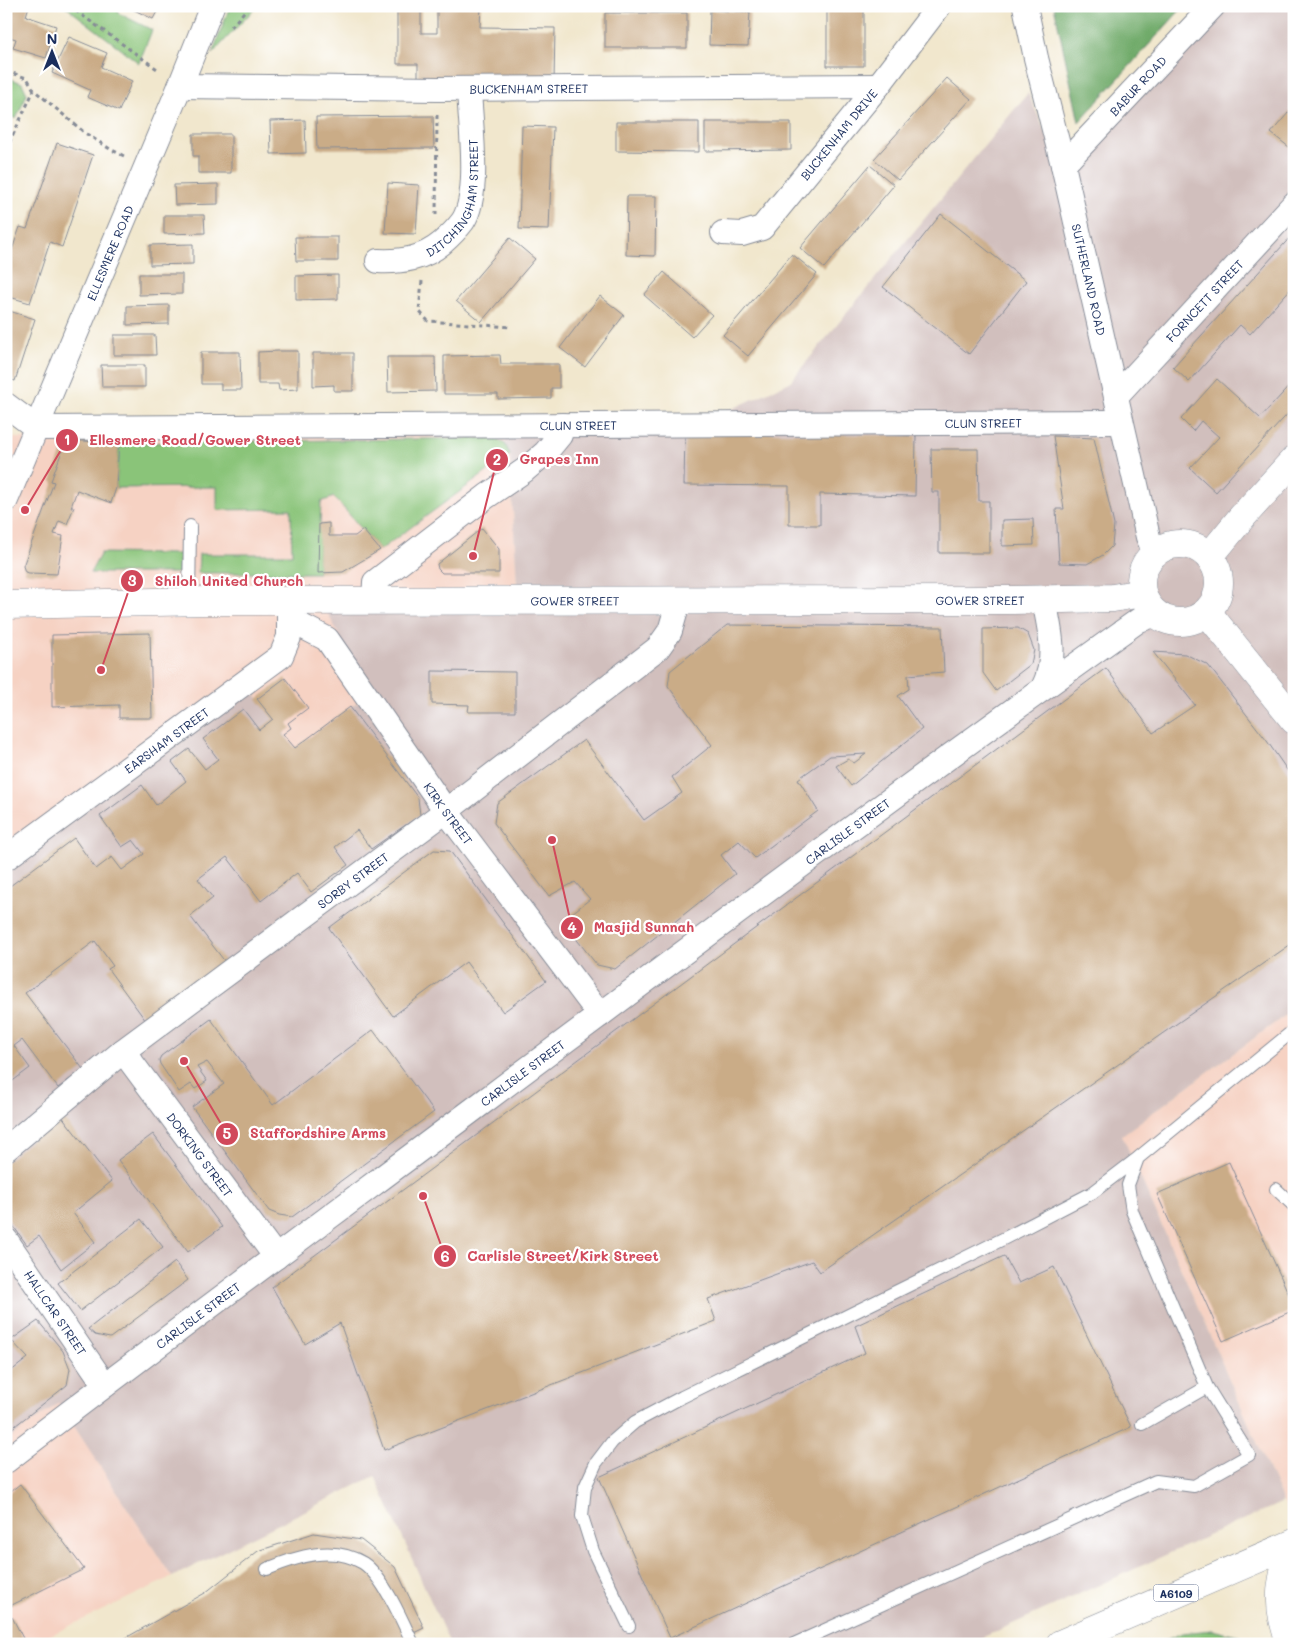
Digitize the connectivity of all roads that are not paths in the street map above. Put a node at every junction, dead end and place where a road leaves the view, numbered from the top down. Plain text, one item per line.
1 (212, 6) edge
2 (939, 6) edge
3 (1025, 6) edge
4 (1213, 6) edge
5 (180, 86) junction
6 (878, 86) junction
7 (468, 89) junction
8 (1063, 165) junction
9 (1294, 204) edge
10 (723, 233) dead end
11 (378, 261) dead end
12 (1116, 396) junction
13 (6, 404) edge
14 (1121, 422) junction
15 (562, 425) junction
16 (37, 428) junction
17 (1294, 460) edge
18 (6, 500) edge
19 (190, 526) dead end
20 (1155, 553) junction
21 (1209, 557) junction
22 (1142, 593) junction
23 (679, 600) junction
24 (1044, 600) junction
25 (189, 602) junction
26 (374, 602) junction
27 (6, 605) edge
28 (289, 611) junction
29 (1207, 612) junction
30 (1159, 616) junction
31 (1042, 688) junction
32 (1294, 720) edge
33 (446, 810) junction
34 (6, 858) edge
35 (600, 1015) junction
36 (1294, 1030) edge
37 (123, 1051) junction
38 (6, 1149) edge
39 (1138, 1158) junction
40 (1276, 1189) dead end
41 (1294, 1206) edge
42 (6, 1240) edge
43 (276, 1258) junction
44 (105, 1384) junction
45 (1207, 1388) junction
46 (1142, 1424) dead end
47 (6, 1461) edge
48 (1292, 1544) edge
49 (267, 1569) dead end
50 (629, 1626) dead end
51 (413, 1644) edge
52 (794, 1644) edge
53 (1060, 1644) edge
54 (1291, 1644) edge

1 - 5 street, ELLESMERE ROAD
2 - 6 street, BUCKENHAM DRIVE
3 - 8 street, SUTHERLAND ROAD
4 - 8 street, BABUR ROAD
5 - 7 street, BUCKENHAM STREET
5 - 16 street, ELLESMERE ROAD
6 - 7 street, BUCKENHAM STREET
6 - 10 street, BUCKENHAM DRIVE
7 - 11 street, DITCHINGHAM STREET
8 - 12 street, SUTHERLAND ROAD
9 - 12 street, FORNCETT STREET
12 - 14 street, SUTHERLAND ROAD
13 - 16 street
14 - 15 street, CLUN STREET
14 - 20 street, SUTHERLAND ROAD
15 - 16 street, CLUN STREET
15 - 26 street
16 - 18 street, ELLESMERE ROAD
17 - 21 main road
19 - 25 lane
20 - 21 main road
20 - 22 main road
21 - 29 main road
22 - 24 main road, GOWER STREET
22 - 30 main road
23 - 24 main road, GOWER STREET
23 - 26 main road, GOWER STREET
23 - 33 street, SORBY STREET
24 - 31 street
25 - 27 main road, GOWER STREET
25 - 28 main road, GOWER STREET
26 - 28 main road, GOWER STREET
28 - 33 street, KIRK STREET
28 - 34 street, EARSHAM STREET
29 - 30 main road
29 - 32 main road
30 - 31 street, CARLISLE STREET
31 - 35 street, CARLISLE STREET
33 - 35 street, KIRK STREET
33 - 37 street, SORBY STREET
35 - 43 street, CARLISLE STREET
36 - 39 lane
37 - 38 street, SORBY STREET
37 - 43 street, DORKING STREET
39 - 45 lane
39 - 50 lane
40 - 41 lane
42 - 44 street, HALLCAR STREET
43 - 44 street, CARLISLE STREET
44 - 47 street, CARLISLE STREET
45 - 46 lane
45 - 52 lane
48 - 53 main road, A6109
48 - 54 main road
49 - 51 lane

